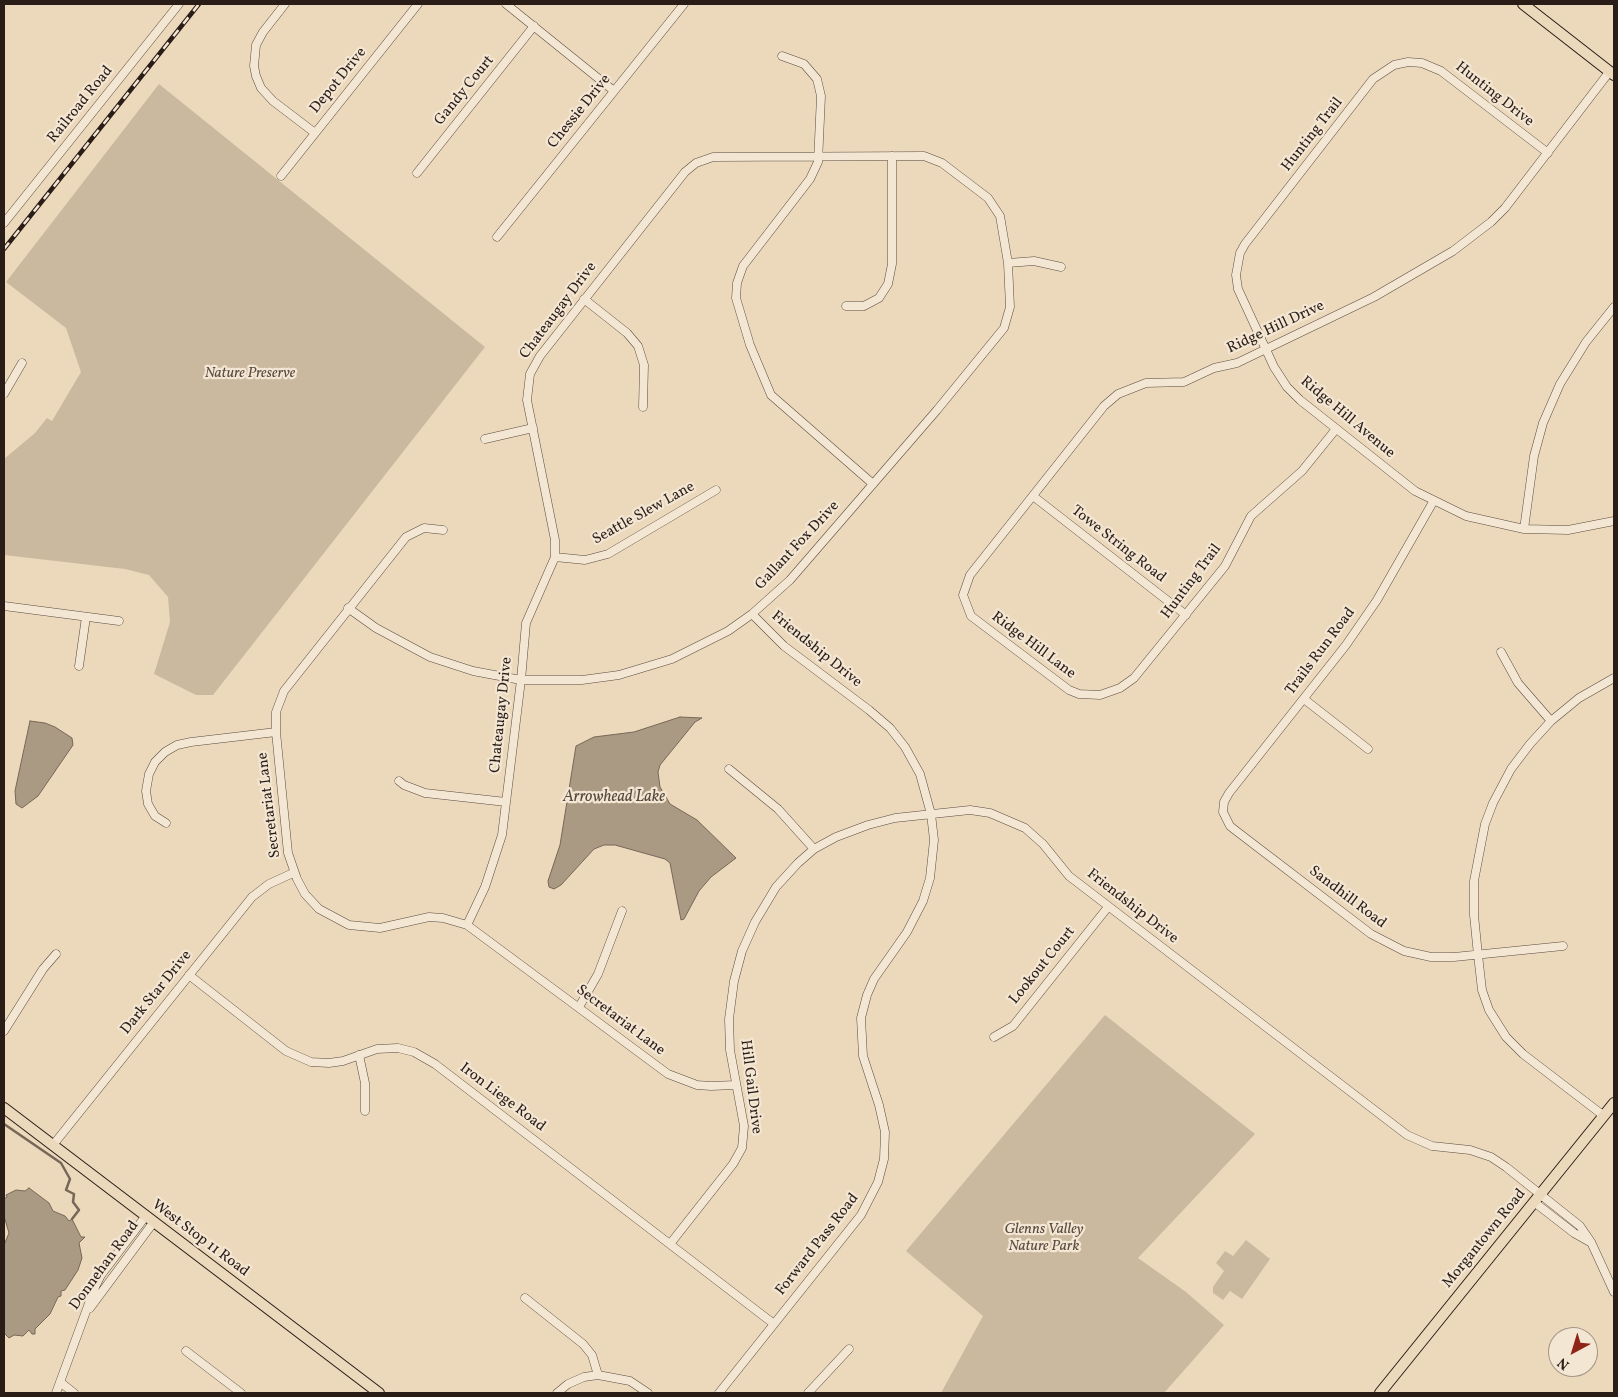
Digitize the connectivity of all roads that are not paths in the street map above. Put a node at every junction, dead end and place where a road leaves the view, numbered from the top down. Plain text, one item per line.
1 (179, 4) edge
2 (285, 4) edge
3 (418, 4) edge
4 (506, 4) edge
5 (684, 4) edge
6 (1523, 4) edge
7 (534, 26) junction
8 (782, 56) dead end
9 (1422, 63) joint
10 (1612, 73) edge
11 (614, 91) junction
12 (315, 133) junction
13 (1548, 154) junction
14 (819, 156) junction
15 (892, 156) junction
16 (417, 173) dead end
17 (281, 176) dead end
18 (4, 224) edge
19 (497, 237) dead end
20 (1242, 250) joint
21 (1008, 262) junction
22 (1061, 267) dead end
23 (584, 299) junction
24 (846, 306) dead end
25 (1614, 307) edge
26 (1266, 350) junction
27 (22, 363) dead end
28 (4, 394) edge
29 (643, 407) dead end
30 (532, 428) junction
31 (1336, 429) junction
32 (485, 439) dead end
33 (873, 484) junction
34 (716, 490) dead end
35 (1032, 496) junction
36 (1433, 502) junction
37 (1614, 521) edge
38 (1524, 529) junction
39 (443, 530) dead end
40 (555, 557) junction
41 (963, 598) joint
42 (4, 606) edge
43 (348, 608) junction
44 (752, 614) junction
45 (1186, 615) junction
46 (86, 617) junction
47 (119, 622) dead end
48 (1501, 652) dead end
49 (79, 666) dead end
50 (1614, 678) edge
51 (521, 680) junction
52 (1100, 695) joint
53 (1304, 699) junction
54 (1551, 721) junction
55 (276, 732) junction
56 (1368, 749) dead end
57 (729, 769) dead end
58 (399, 781) dead end
59 (506, 802) junction
60 (1223, 812) joint
61 (931, 814) junction
62 (166, 823) dead end
63 (814, 849) junction
64 (294, 873) junction
65 (1108, 907) junction
66 (622, 911) dead end
67 (467, 925) junction
68 (1563, 946) dead end
69 (56, 954) dead end
70 (1478, 955) junction
71 (189, 975) junction
72 (578, 1007) junction
73 (4, 1031) edge
74 (994, 1037) dead end
75 (359, 1055) junction
76 (735, 1085) junction
77 (1614, 1103) edge
78 (4, 1108) edge
79 (365, 1111) dead end
80 (1604, 1116) junction
81 (53, 1145) junction
82 (1538, 1198) junction
83 (149, 1220) junction
84 (670, 1244) junction
85 (1614, 1292) edge
86 (524, 1298) dead end
87 (774, 1324) junction
88 (849, 1349) dead end
89 (186, 1351) dead end
90 (598, 1375) junction
91 (60, 1382) junction
92 (231, 1386) junction
93 (56, 1393) edge
94 (74, 1393) edge
95 (225, 1393) edge
96 (241, 1393) edge
97 (379, 1393) edge
98 (557, 1393) edge
99 (648, 1393) edge
100 (719, 1393) edge
101 (808, 1393) edge
102 (1380, 1393) edge

1 - 18 street, Railroad Road
2 - 12 street
3 - 12 street, Depot Drive
4 - 7 street
5 - 11 street, Chessie Drive
6 - 10 main road
7 - 11 street
7 - 16 street, Gandy Court
8 - 14 street
9 - 13 street, Hunting Drive
9 - 20 street, Hunting Trail
10 - 13 street, Ridge Hill Drive
11 - 19 street, Chessie Drive
12 - 17 street, Depot Drive
13 - 26 street, Ridge Hill Drive
14 - 15 street, Chateaugay Drive
14 - 23 street, Chateaugay Drive
14 - 33 street
15 - 21 street, Chateaugay Drive
15 - 24 street
20 - 26 street, Ridge Hill Avenue
21 - 22 street
21 - 33 street, Gallant Fox Drive
23 - 29 street
23 - 30 street, Chateaugay Drive
25 - 38 street
26 - 31 street, Ridge Hill Avenue
26 - 35 street, Ridge Hill Drive
27 - 28 street
30 - 32 street
30 - 40 street, Chateaugay Drive
31 - 36 street, Ridge Hill Avenue
31 - 45 street, Hunting Trail
33 - 44 street, Gallant Fox Drive
34 - 40 street, Seattle Slew Lane
35 - 41 street, Ridge Hill Drive
35 - 45 street, Towe String Road
36 - 38 street, Ridge Hill Avenue
36 - 53 street, Trails Run Road
37 - 38 street, Ridge Hill Avenue
39 - 43 street, Secretariat Lane
40 - 51 street, Chateaugay Drive
41 - 52 street, Ridge Hill Lane
42 - 46 street
43 - 51 street, Gallant Fox Drive
43 - 55 street, Secretariat Lane
44 - 51 street, Gallant Fox Drive
44 - 61 street, Friendship Drive
45 - 52 street, Hunting Trail
46 - 47 street
46 - 49 street
48 - 54 street
50 - 54 street
51 - 59 street, Chateaugay Drive
53 - 56 street
53 - 60 street, Trails Run Road
54 - 70 street
55 - 62 street
55 - 64 street, Secretariat Lane
57 - 63 street
58 - 59 street
59 - 67 street, Chateaugay Drive
60 - 70 street, Sandhill Road
61 - 63 street, Hill Gail Drive
61 - 65 street, Friendship Drive
61 - 87 street, Forward Pass Road
63 - 76 street, Hill Gail Drive
64 - 67 street, Secretariat Lane
64 - 71 street, Dark Star Drive
65 - 74 street, Lookout Court
65 - 82 street, Friendship Drive
66 - 72 street
67 - 72 street, Secretariat Lane
68 - 70 street, Sandhill Road
69 - 73 street
70 - 80 street
71 - 75 street, Iron Liege Road
71 - 81 street, Dark Star Drive
72 - 76 street, Secretariat Lane
75 - 79 street
75 - 84 street, Iron Liege Road
76 - 84 street, Hill Gail Drive
77 - 80 main road, Morgantown Road
78 - 81 main road, West Stop 11 Road
80 - 82 main road, Morgantown Road
81 - 83 main road, West Stop 11 Road
82 - 85 street, Friendship Drive
82 - 102 main road, Morgantown Road
83 - 91 street, Donnehan Road
83 - 97 main road, West Stop 11 Road
84 - 87 street, Iron Liege Road
86 - 90 street
87 - 100 street, Forward Pass Road
88 - 101 street
89 - 92 street
90 - 98 street
90 - 99 street
91 - 93 street, Donnehan Road
91 - 94 street
92 - 95 street
92 - 96 street

